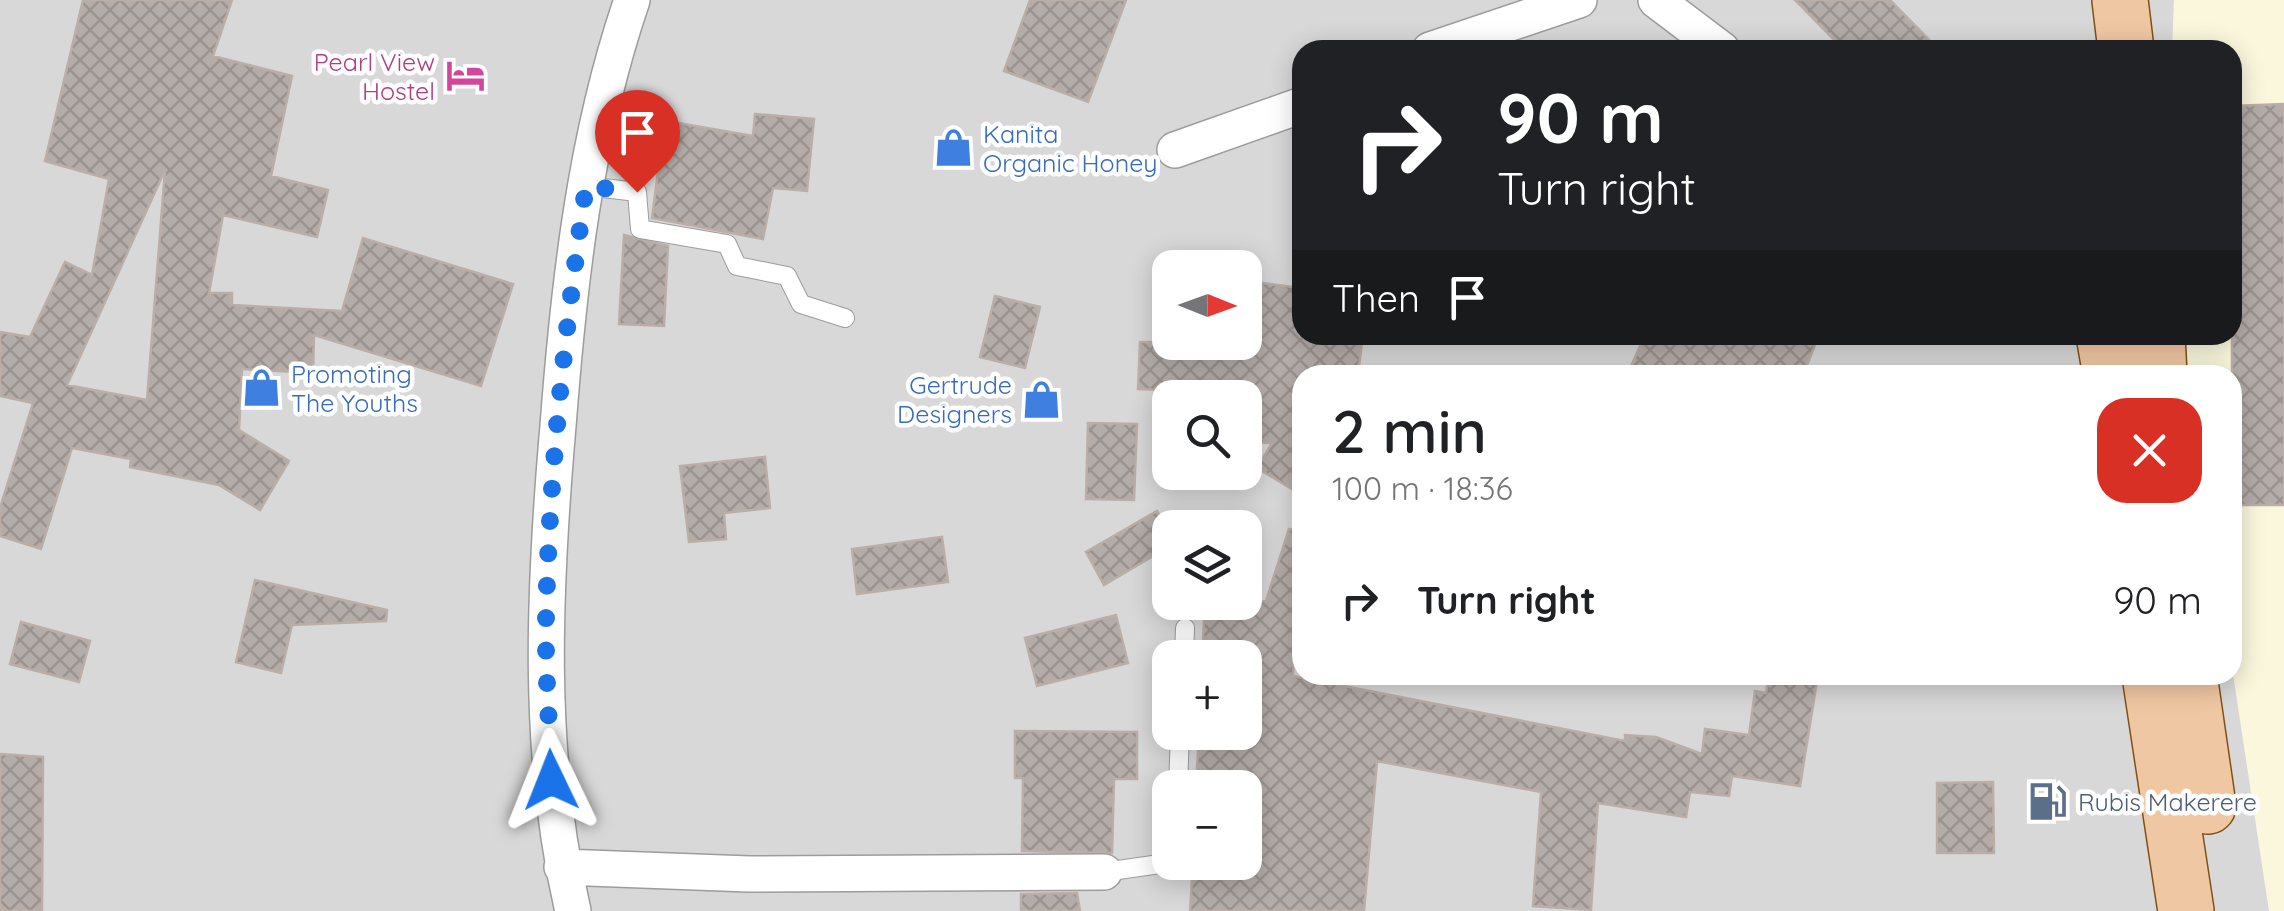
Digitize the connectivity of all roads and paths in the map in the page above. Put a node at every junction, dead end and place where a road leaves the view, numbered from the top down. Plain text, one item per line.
1 (632, 0) edge
2 (1579, 0) edge
3 (1656, 0) edge
4 (2085, 0) edge
5 (2120, 0) edge
6 (1465, 40) edge
7 (1709, 40) edge
8 (2087, 40) edge
9 (2125, 40) edge
10 (1292, 109) edge
11 (1175, 150) dead end
12 (586, 186) junction
13 (845, 318) dead end
14 (1185, 628) dead end
15 (1185, 640) edge
16 (2152, 685) edge
17 (2190, 685) edge
18 (1152, 865) edge
19 (562, 867) junction
20 (1104, 872) joint
21 (573, 911) edge
22 (2186, 911) edge
23 (2224, 911) edge

1 - 12 street
2 - 6 street
3 - 7 street
4 - 8 main road
5 - 9 main road
10 - 11 street
12 - 13 lane
12 - 19 street
14 - 15 lane
16 - 22 main road
17 - 23 main road
18 - 20 lane
19 - 20 street
19 - 21 street

